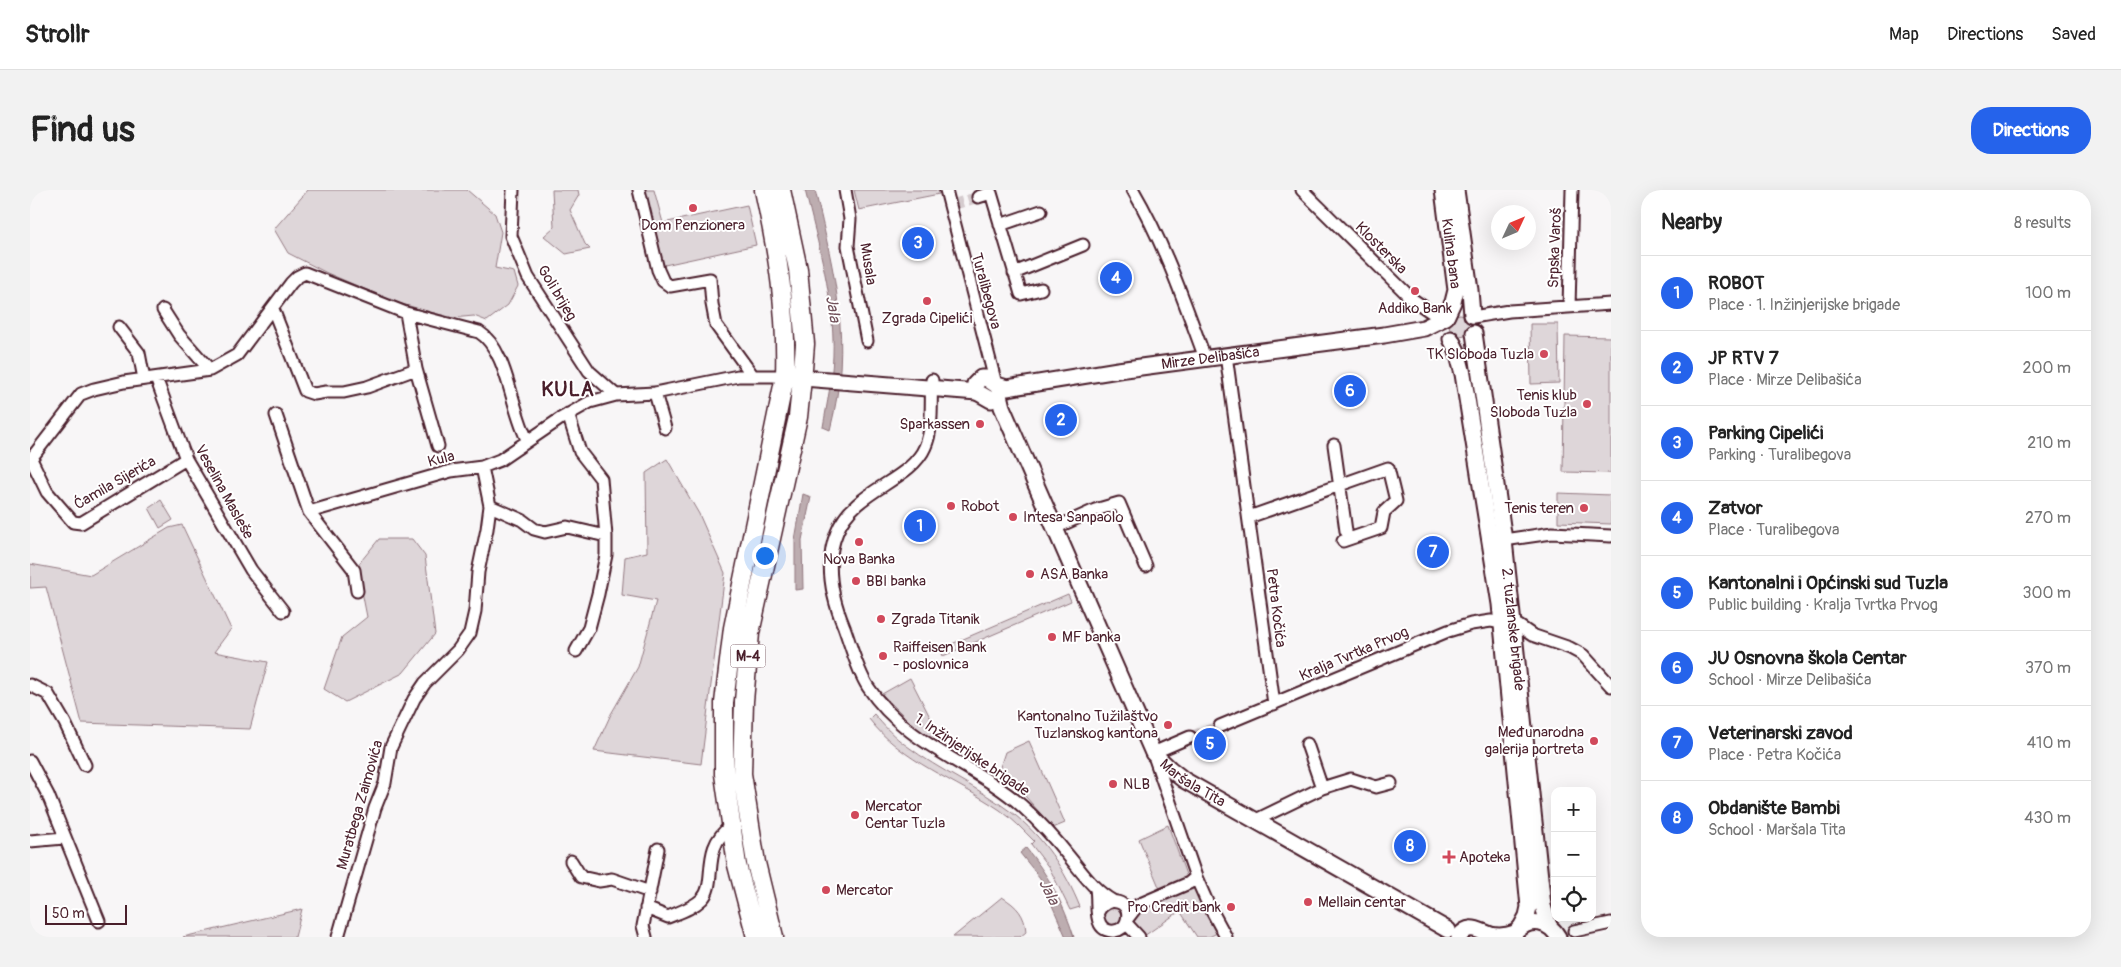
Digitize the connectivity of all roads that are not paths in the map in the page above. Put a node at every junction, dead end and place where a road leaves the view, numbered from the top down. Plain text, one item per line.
1 (513, 190) edge
2 (640, 190) edge
3 (764, 190) edge
4 (781, 190) edge
5 (845, 190) edge
6 (946, 190) edge
7 (1133, 190) edge
8 (1302, 190) edge
9 (1443, 190) edge
10 (1456, 190) edge
11 (1572, 190) edge
12 (992, 192) edge
13 (978, 197) tunnel mouth
14 (1041, 211) dead end
15 (1000, 226) junction
16 (1083, 245) dead end
17 (1014, 273) junction
18 (1041, 288) dead end
19 (1611, 304) edge
20 (1569, 307) junction
21 (273, 308) junction
22 (163, 310) dead end
23 (406, 314) junction
24 (1446, 316) junction
25 (1473, 324) junction
26 (119, 327) dead end
27 (1424, 328) junction
28 (1450, 338) junction
29 (867, 342) dead end
30 (1226, 355) junction
31 (1205, 358) junction
32 (416, 369) junction
33 (210, 370) junction
34 (790, 373) junction
35 (753, 376) junction
36 (150, 378) junction
37 (932, 384) junction
38 (989, 388) junction
39 (655, 393) junction
40 (616, 396) junction
41 (568, 414) junction
42 (276, 415) dead end
43 (664, 428) dead end
44 (528, 441) junction
45 (1334, 445) dead end
46 (438, 446) dead end
47 (31, 459) edge
48 (186, 459) junction
49 (482, 467) junction
50 (1340, 485) junction
51 (490, 506) junction
52 (309, 512) junction
53 (1249, 517) junction
54 (1055, 528) junction
55 (606, 536) junction
56 (1611, 536) edge
57 (1504, 540) junction
58 (1146, 566) dead end
59 (357, 591) dead end
60 (283, 611) dead end
61 (1508, 624) junction
62 (576, 651) dead end
63 (30, 685) edge
64 (1611, 686) edge
65 (1274, 704) junction
66 (1220, 726) tunnel mouth
67 (1190, 737) tunnel mouth
68 (1307, 744) dead end
69 (1153, 753) junction
70 (30, 762) edge
71 (85, 765) dead end
72 (1391, 783) dead end
73 (1322, 788) junction
74 (1256, 820) junction
75 (731, 826) junction
76 (64, 838) junction
77 (30, 841) edge
78 (658, 849) dead end
79 (571, 861) dead end
80 (1196, 877) junction
81 (1096, 890) junction
82 (650, 892) junction
83 (1115, 902) junction
84 (1138, 905) junction
85 (646, 908) junction
86 (1098, 912) junction
87 (1127, 920) junction
88 (100, 921) dead end
89 (1611, 923) edge
90 (1517, 932) edge
91 (1457, 933) edge
92 (1561, 933) edge
93 (338, 937) edge
94 (646, 937) edge
95 (756, 937) edge
96 (774, 937) edge
97 (1139, 937) edge
98 (1226, 937) edge

1 - 40 street, Goli brijeg
2 - 35 street
3 - 34 main road, M-4
4 - 34 main road, M-4
5 - 29 street, Musala
6 - 38 street, Turalibegova
7 - 31 street
8 - 24 street, Klosterska
9 - 24 main road, Kulina bana
10 - 25 main road, Kulina bana
11 - 20 street, Srpska Varoš
12 - 13 street, Turalibegova
12 - 15 street, Turalibegova
14 - 15 street
15 - 17 street, Turalibegova
16 - 17 street
17 - 18 street, Turalibegova
19 - 20 street
20 - 25 street
21 - 23 street
21 - 32 street
21 - 33 street
22 - 33 street
23 - 32 street
23 - 44 street
24 - 25 main road, Kulina bana
24 - 27 main road, Mirze Delibašića
24 - 28 main road, Kulina bana
25 - 28 main road
25 - 57 main road, 2. tuzlanske brigade
26 - 36 street, Veselina Masleše
27 - 28 main road, Mirze Delibašića
27 - 30 main road, Mirze Delibašića
28 - 61 main road, 2. tuzlanske brigade
30 - 31 main road, Mirze Delibašića
30 - 53 street, Petra Kočića
31 - 38 main road, Mirze Delibašića
32 - 46 street
33 - 36 street
34 - 35 street, Kula
34 - 37 main road, Mirze Delibašića
34 - 75 main road, M-4
34 - 96 main road, M-4
35 - 39 street, Kula
36 - 47 street
36 - 48 street, Veselina Masleše
37 - 38 main road, Mirze Delibašića
37 - 81 street, 1. Inžinjerijske brigade
38 - 54 main road, Maršala Tita
39 - 40 street, Kula
39 - 43 street
40 - 41 street, Kula
41 - 44 street, Kula
41 - 55 street
42 - 52 street
44 - 49 street, Kula
45 - 50 street
47 - 48 street, Ćamila Sijerića
48 - 60 street, Veselina Masleše
49 - 51 street, Muratbega Zaimovića
49 - 52 street, Kula
50 - 50 street
50 - 53 street
51 - 55 street
51 - 93 street, Muratbega Zaimovića
52 - 59 street
53 - 65 street, Petra Kočića
54 - 58 street
54 - 69 main road, Maršala Tita
55 - 62 street
56 - 57 street
57 - 61 main road, 2. tuzlanske brigade
61 - 64 street
61 - 65 street, Kralja Tvrtka Prvog
61 - 90 main road, 2. tuzlanske brigade
61 - 92 main road, 2. tuzlanske brigade
63 - 71 street
65 - 66 street, Kralja Tvrtka Prvog
67 - 69 street
68 - 73 street
69 - 74 main road, Maršala Tita
69 - 80 street
70 - 76 street
72 - 73 street
73 - 74 street
74 - 91 main road, Maršala Tita
75 - 85 street
75 - 95 main road, M-4
76 - 77 street
76 - 88 street
78 - 82 street
79 - 82 street
80 - 84 street
80 - 98 street
81 - 83 street, 1. Inžinjerijske brigade
81 - 86 street
82 - 85 street
83 - 84 street, 1. Inžinjerijske brigade
83 - 86 street
83 - 87 street
84 - 87 street
85 - 94 street
86 - 87 street
87 - 97 street
89 - 92 street
90 - 91 main road, Maršala Tita
90 - 92 main road, Maršala Tita

